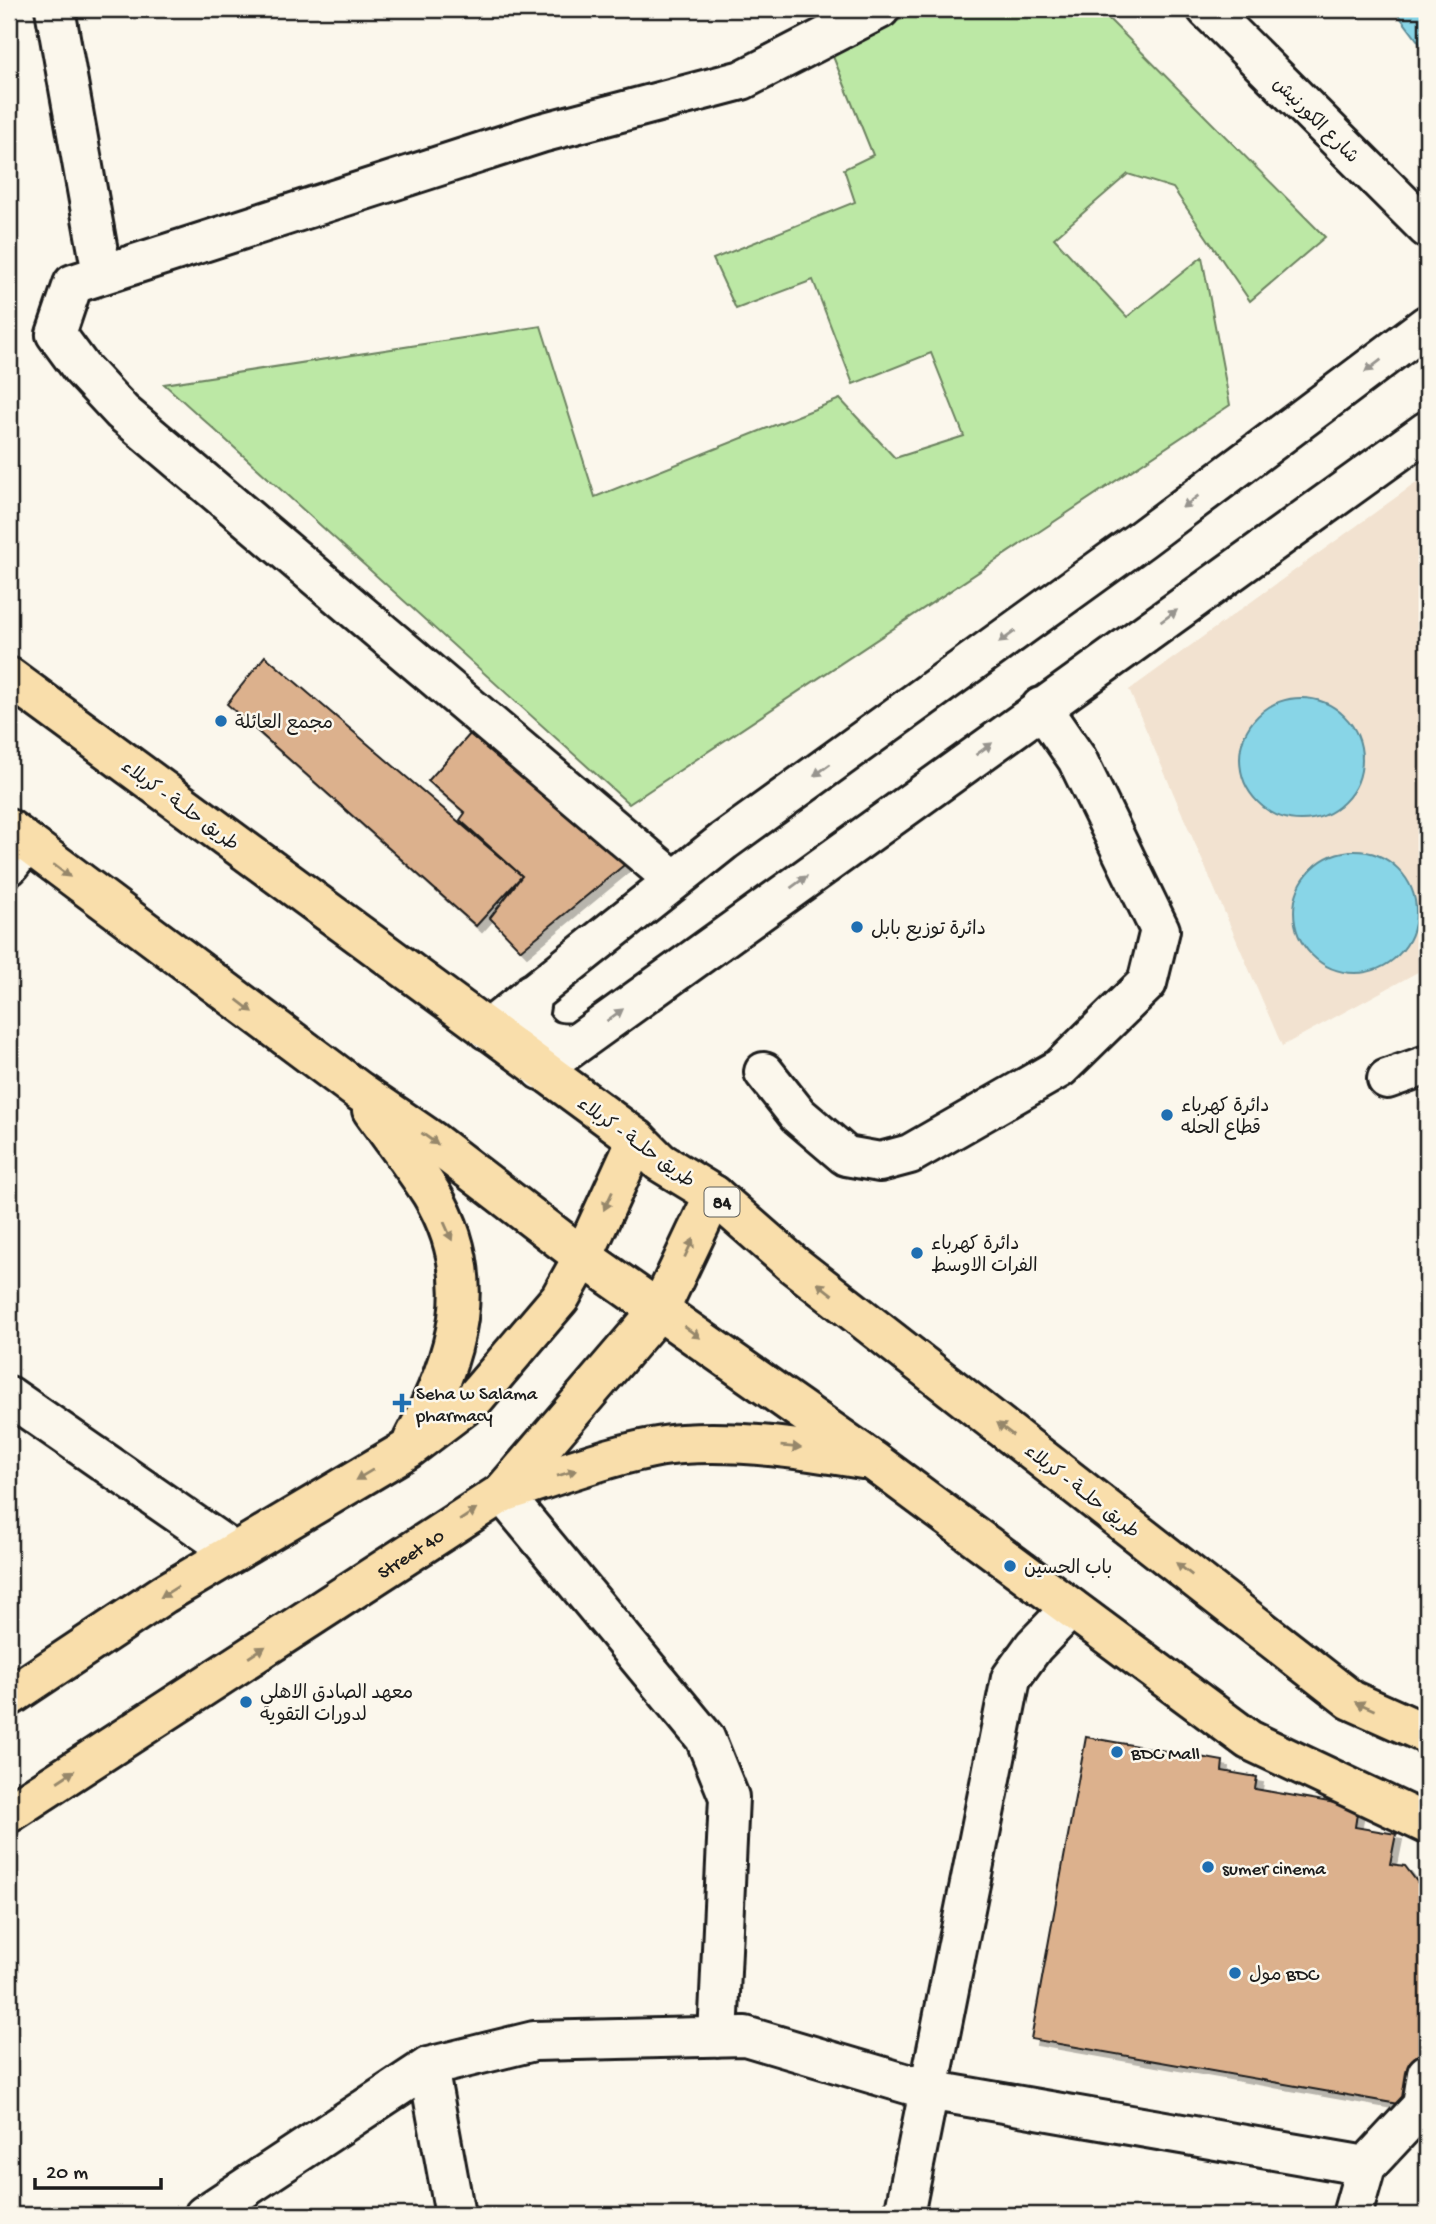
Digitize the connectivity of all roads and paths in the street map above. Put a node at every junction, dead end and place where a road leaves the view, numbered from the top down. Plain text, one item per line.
1 (55, 9) edge
2 (880, 9) edge
3 (1207, 9) edge
4 (1427, 228) edge
5 (102, 274) junction
6 (1427, 325) edge
7 (1427, 431) edge
8 (9, 677) edge
9 (1041, 707) junction
10 (15, 846) edge
11 (674, 880) junction
12 (532, 993) junction
13 (487, 1030) junction
14 (577, 1043) junction
15 (1427, 1065) edge
16 (540, 1070) junction
17 (764, 1072) dead end
18 (1387, 1079) dead end
19 (359, 1091) junction
20 (637, 1139) junction
21 (714, 1195) junction
22 (583, 1257) junction
23 (660, 1309) junction
24 (9, 1396) edge
25 (408, 1449) junction
26 (872, 1460) junction
27 (502, 1493) junction
28 (234, 1552) junction
29 (1071, 1608) junction
30 (9, 1697) edge
31 (1427, 1734) edge
32 (9, 1813) edge
33 (1427, 1824) edge
34 (718, 2037) junction
35 (428, 2067) junction
36 (928, 2090) junction
37 (1425, 2097) edge
38 (1366, 2165) junction
39 (204, 2215) edge
40 (455, 2215) edge
41 (904, 2215) edge
42 (1352, 2215) edge

1 - 5 street
2 - 5 street
3 - 4 street, شارع الكورنيش
5 - 11 street
6 -> 11 street
9 -> 7 street
8 - 13 main road, طريق حلــة - كربلاء / 84
14 -> 9 street
9 - 17 street
10 -> 19 main road
11 - 12 street
12 - 13 street
12 - 14 street
13 - 16 main road, طريق حلــة - كربلاء / 84
14 - 16 street
15 - 18 street
16 - 20 main road, طريق حلــة - كربلاء / 84
19 -> 22 main road
19 -> 25 main road
20 - 21 main road, طريق حلــة - كربلاء / 84
20 -> 22 main road
23 -> 21 main road, Street 40
31 -> 21 main road, طريق حلــة - كربلاء / 84
22 - 23 main road
22 - 25 main road
23 -> 26 main road
23 - 27 main road, Street 40
24 - 28 street
25 -> 28 main road
27 -> 26 main road
26 - 29 main road
32 -> 27 main road, Street 40
27 - 34 street
28 -> 30 main road
29 - 33 main road
29 - 36 street
34 - 35 street
34 - 36 street
35 - 39 street
35 - 40 street
36 - 38 street
36 - 41 street
37 - 38 street
38 - 42 street

